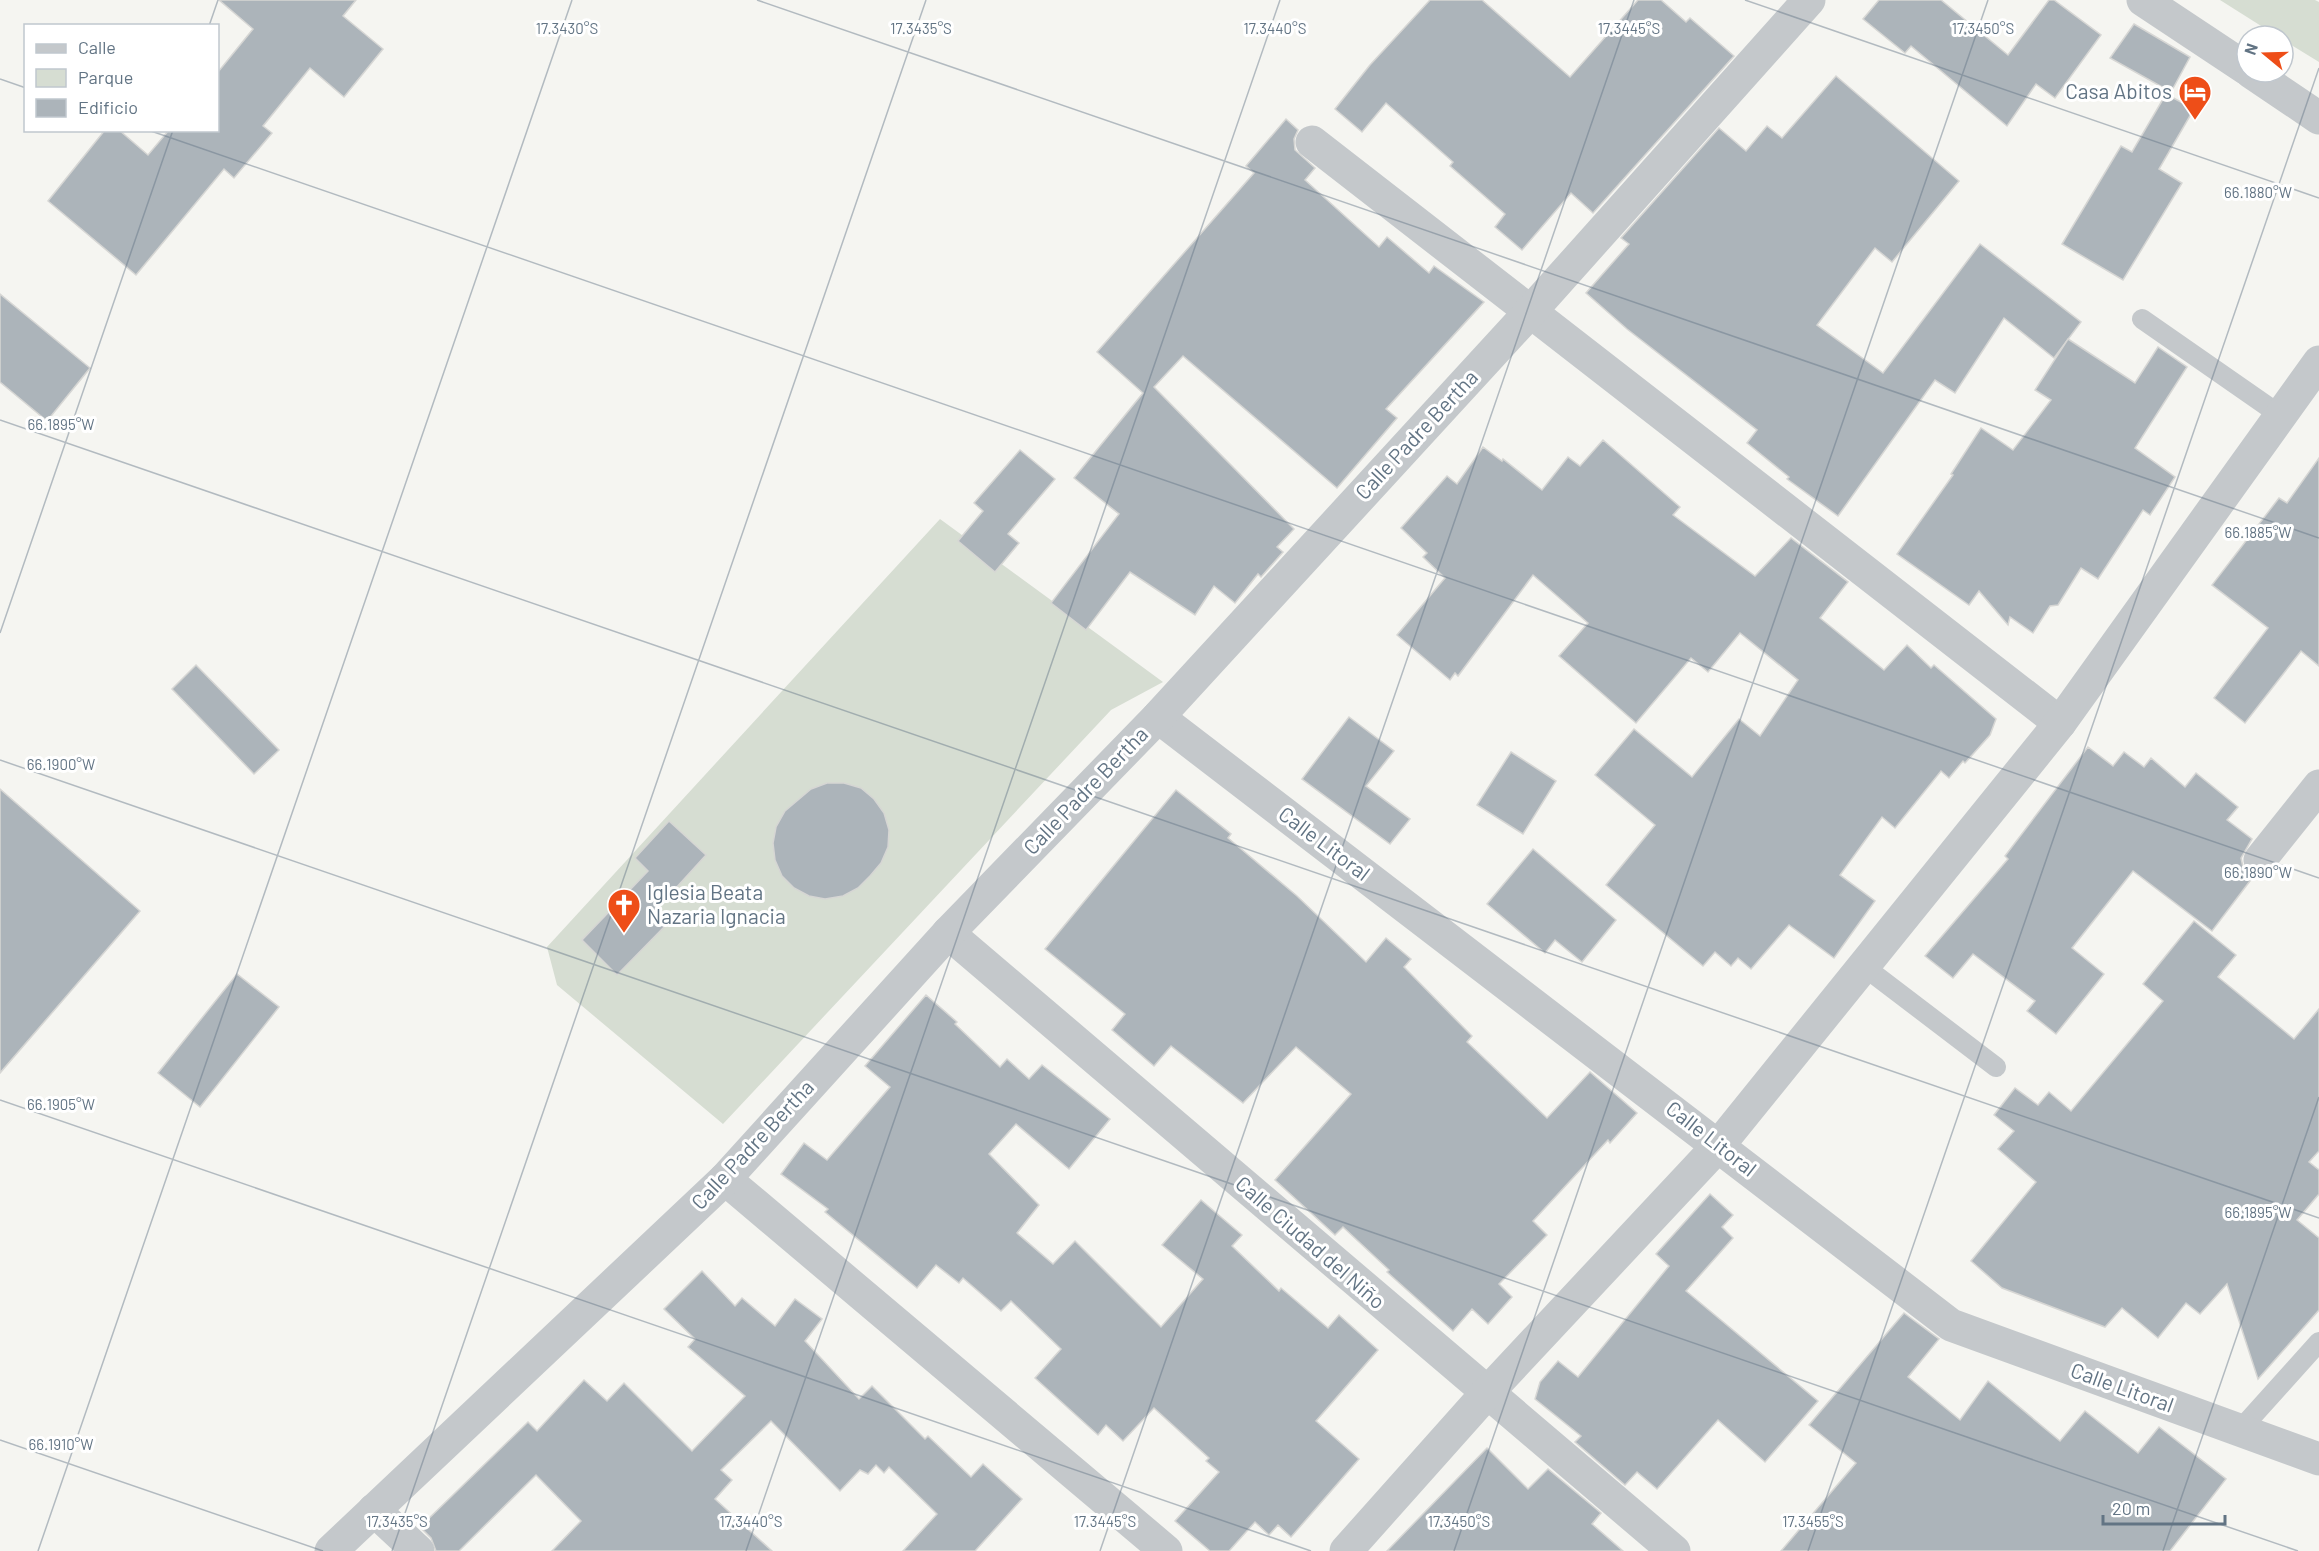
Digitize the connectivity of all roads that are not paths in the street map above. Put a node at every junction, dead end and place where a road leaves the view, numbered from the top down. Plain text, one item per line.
1 (1809, 0) edge
2 (2143, 0) edge
3 (2235, 61) edge
4 (2269, 84) edge
5 (2319, 118) edge
6 (1312, 142) dead end
7 (1532, 311) junction
8 (2142, 319) dead end
9 (2319, 362) edge
10 (2280, 415) junction
11 (1158, 717) junction
12 (2060, 723) junction
13 (2319, 786) edge
14 (2260, 860) dead end
15 (948, 933) junction
16 (1862, 965) junction
17 (1996, 1067) dead end
18 (1719, 1145) junction
19 (725, 1179) junction
20 (2319, 1342) edge
21 (1486, 1394) junction
22 (2239, 1431) junction
23 (2319, 1459) edge
24 (374, 1510) junction
25 (331, 1551) edge
26 (418, 1551) edge
27 (1166, 1551) edge
28 (1346, 1551) edge
29 (1674, 1551) edge

1 - 7 street, Calle Padre Bertha
2 - 3 street
4 - 5 street
6 - 7 street
7 - 11 street, Calle Padre Bertha
7 - 12 street
8 - 10 lane
9 - 10 street
10 - 12 street
11 - 15 street, Calle Padre Bertha
11 - 18 street, Calle Litoral
12 - 16 street
13 - 14 street
15 - 19 street, Calle Padre Bertha
15 - 21 street, Calle Ciudad del Niño
16 - 17 lane
16 - 18 street
18 - 21 street
18 - 22 street, Calle Litoral
19 - 24 street, Calle Padre Bertha
19 - 27 street
20 - 22 lane
21 - 28 street
21 - 29 street, Calle Ciudad del Niño
22 - 23 street, Calle Litoral
24 - 25 street, Calle Padre Bertha
24 - 26 street

